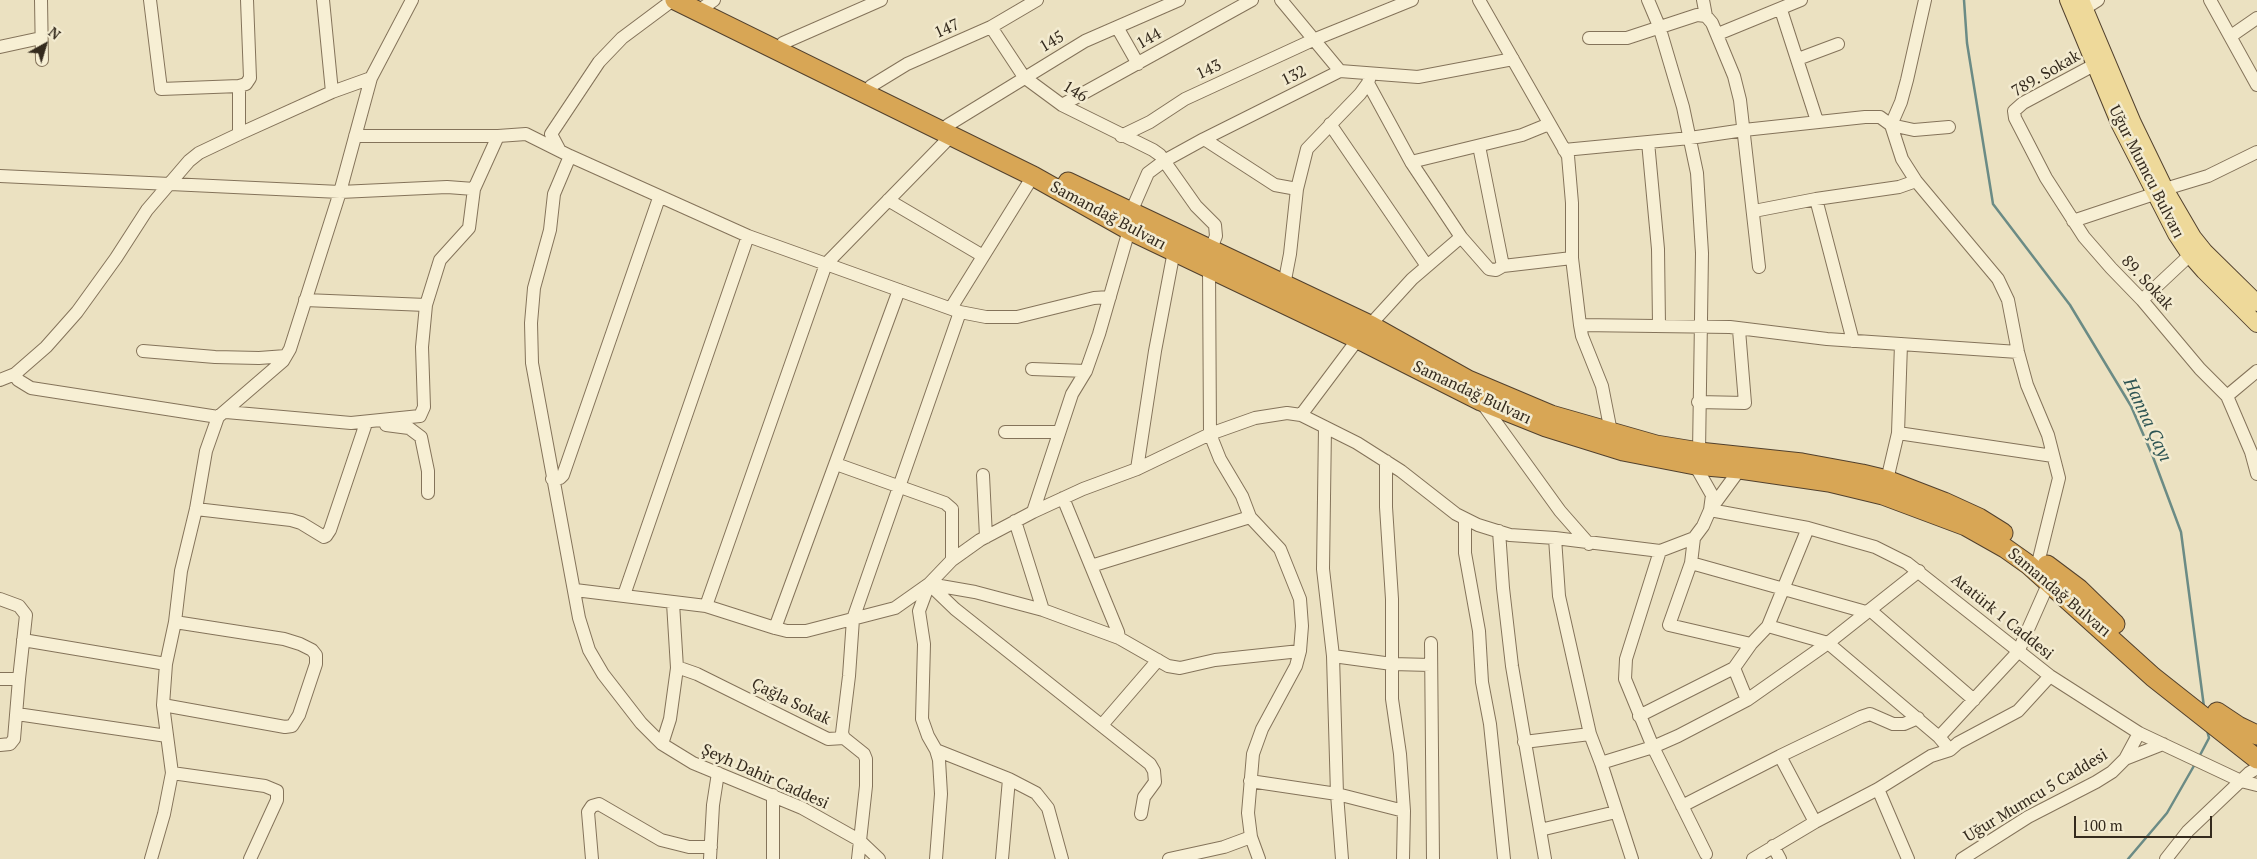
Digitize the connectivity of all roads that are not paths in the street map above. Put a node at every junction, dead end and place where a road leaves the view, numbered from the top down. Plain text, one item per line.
1 (41, 0) edge
2 (150, 0) edge
3 (246, 0) edge
4 (323, 0) edge
5 (412, 0) edge
6 (674, 0) edge
7 (881, 0) edge
8 (1037, 0) edge
9 (1179, 0) edge
10 (1252, 0) edge
11 (1281, 0) edge
12 (1412, 0) edge
13 (1479, 0) edge
14 (1648, 0) edge
15 (1703, 0) edge
16 (1801, 0) edge
17 (1926, 0) edge
18 (2068, 0) edge
19 (2098, 0) edge
20 (2210, 0) edge
21 (702, 2) edge
22 (2083, 5) edge
23 (1783, 6) edge
24 (1706, 16) junction
25 (2257, 18) edge
26 (1659, 26) junction
27 (991, 27) junction
28 (1117, 27) junction
29 (1718, 34) junction
30 (2231, 36) junction
31 (41, 38) junction
32 (1589, 38) dead end
33 (1313, 40) junction
34 (783, 43) junction
35 (1838, 44) dead end
36 (0, 47) edge
37 (1512, 59) junction
38 (1798, 59) junction
39 (42, 60) dead end
40 (1138, 64) junction
41 (2094, 65) junction
42 (1340, 71) junction
43 (1024, 77) junction
44 (370, 78) junction
45 (1369, 79) junction
46 (2257, 84) edge
47 (239, 86) junction
48 (871, 86) junction
49 (332, 92) junction
50 (1062, 105) junction
51 (2014, 111) joint
52 (1817, 121) junction
53 (1330, 124) junction
54 (1550, 124) junction
55 (1891, 125) junction
56 (1949, 127) dead end
57 (950, 130) junction
58 (1744, 130) junction
59 (239, 134) junction
60 (355, 136) junction
61 (498, 136) junction
62 (1121, 136) junction
63 (1690, 138) junction
64 (1204, 139) junction
65 (1648, 142) junction
66 (1480, 146) junction
67 (1564, 150) junction
68 (2257, 152) edge
69 (565, 154) junction
70 (1164, 161) junction
71 (1411, 162) junction
72 (0, 176) edge
73 (1033, 176) junction
74 (1916, 181) junction
75 (172, 183) junction
76 (474, 189) junction
77 (1298, 189) junction
78 (2160, 191) junction
79 (340, 192) junction
80 (659, 198) junction
81 (1816, 199) junction
82 (888, 200) junction
83 (1754, 211) junction
84 (1130, 221) junction
85 (2073, 221) junction
86 (748, 236) junction
87 (1461, 237) junction
88 (1174, 251) junction
89 (2190, 255) junction
90 (983, 256) junction
91 (1572, 258) junction
92 (1209, 259) junction
93 (826, 264) junction
94 (1427, 266) junction
95 (1503, 266) junction
96 (1759, 267) dead end
97 (1284, 285) junction
98 (898, 290) junction
99 (1110, 297) junction
100 (306, 300) junction
101 (2142, 300) junction
102 (2257, 303) edge
103 (426, 305) junction
104 (956, 310) junction
105 (2257, 324) edge
106 (1580, 325) junction
107 (1659, 325) junction
108 (1700, 326) junction
109 (1740, 330) junction
110 (1364, 332) junction
111 (1853, 340) junction
112 (1901, 344) junction
113 (143, 351) dead end
114 (2018, 352) junction
115 (286, 356) junction
116 (1032, 369) dead end
117 (1086, 371) junction
118 (2257, 371) edge
119 (15, 374) junction
120 (0, 380) edge
121 (2227, 396) junction
122 (1481, 401) junction
123 (1698, 402) junction
124 (1301, 414) junction
125 (222, 415) junction
126 (382, 420) junction
127 (366, 423) junction
128 (1325, 427) junction
129 (1005, 432) dead end
130 (1059, 432) junction
131 (1610, 432) junction
132 (1898, 433) junction
133 (1210, 434) junction
134 (2053, 456) junction
135 (1697, 459) junction
136 (1386, 461) junction
137 (836, 464) junction
138 (1137, 469) junction
139 (1740, 469) junction
140 (2257, 474) edge
141 (983, 475) dead end
142 (552, 479) junction
143 (1886, 480) junction
144 (900, 486) junction
145 (428, 493) dead end
146 (1063, 498) junction
147 (196, 509) junction
148 (1710, 510) junction
149 (1033, 512) junction
150 (1250, 518) junction
151 (1465, 519) junction
152 (1015, 521) junction
153 (1808, 528) junction
154 (1499, 531) junction
155 (986, 537) junction
156 (1555, 538) junction
157 (1694, 538) junction
158 (1590, 544) junction
159 (1660, 552) junction
160 (2039, 558) junction
161 (952, 560) junction
162 (1691, 563) junction
163 (1091, 566) junction
164 (1919, 571) junction
165 (2049, 582) junction
166 (929, 584) junction
167 (575, 590) junction
168 (1783, 591) junction
169 (624, 596) junction
170 (0, 599) edge
171 (672, 603) junction
172 (706, 606) junction
173 (1043, 610) junction
174 (1868, 611) junction
175 (853, 619) junction
176 (175, 622) junction
177 (1768, 626) junction
178 (775, 628) junction
179 (1119, 638) junction
180 (23, 640) junction
181 (1431, 643) dead end
182 (1828, 643) junction
183 (1750, 644) junction
184 (1300, 651) junction
185 (2018, 652) junction
186 (1333, 656) junction
187 (1158, 660) junction
188 (166, 664) junction
189 (1392, 664) junction
190 (1431, 665) junction
191 (677, 667) junction
192 (1734, 668) junction
193 (2157, 673) junction
194 (2050, 676) junction
195 (0, 679) edge
196 (19, 679) junction
197 (1747, 700) junction
198 (1974, 700) junction
199 (163, 705) junction
200 (17, 714) junction
201 (1639, 716) junction
202 (1918, 718) junction
203 (1102, 725) junction
204 (2235, 732) junction
205 (2139, 733) junction
206 (1590, 734) junction
207 (2257, 735) edge
208 (166, 736) junction
209 (1939, 737) junction
210 (844, 738) junction
211 (1524, 742) junction
212 (662, 744) junction
213 (2163, 744) junction
214 (0, 745) edge
215 (1653, 747) junction
216 (936, 750) junction
217 (1950, 750) junction
218 (1780, 756) junction
219 (2125, 758) junction
220 (2257, 759) edge
221 (1601, 763) junction
222 (2257, 768) edge
223 (172, 773) junction
224 (718, 773) junction
225 (1009, 779) junction
226 (1250, 781) junction
227 (2241, 781) junction
228 (2257, 785) edge
229 (1878, 789) junction
230 (1337, 794) junction
231 (772, 795) junction
232 (1682, 806) junction
233 (1404, 812) junction
234 (1616, 812) junction
235 (1141, 814) dead end
236 (1815, 822) junction
237 (1540, 830) junction
238 (1251, 837) junction
239 (859, 840) junction
240 (1773, 846) junction
241 (710, 853) edge
242 (1707, 857) edge
243 (2168, 858) edge
244 (151, 859) edge
245 (250, 859) edge
246 (592, 859) edge
247 (773, 859) edge
248 (858, 859) edge
249 (879, 859) edge
250 (936, 859) edge
251 (1002, 859) edge
252 (1062, 859) edge
253 (1169, 859) edge
254 (1259, 859) edge
255 (1342, 859) edge
256 (1403, 859) edge
257 (1434, 859) edge
258 (1504, 859) edge
259 (1545, 859) edge
260 (1632, 859) edge
261 (1753, 859) edge
262 (1780, 859) edge
263 (1908, 859) edge
264 (1962, 859) edge

1 - 31 street
2 - 47 street
3 - 47 street
4 - 49 street
5 - 44 street
6 - 57 highway, Samandağ Bulvarı
6 - 69 street
7 - 34 street
8 - 27 street, 147
9 - 28 street, 145
10 - 40 street, 144
11 - 33 street
12 - 33 street, 143
13 - 37 street
14 - 26 street
15 - 24 street
16 - 23 street
17 - 55 street
18 - 41 main road, Uğur Mumcu Bulvarı
19 - 22 street
20 - 30 street
21 - 34 highway, Samandağ Bulvarı
22 - 78 main road, Uğur Mumcu Bulvarı
23 - 29 street
23 - 38 street
24 - 26 street
24 - 29 street
25 - 30 street
26 - 32 street
26 - 63 street
27 - 43 street, 146
27 - 48 street, 147
28 - 40 street
28 - 43 street, 145
29 - 58 street
30 - 46 street
31 - 36 street
31 - 39 street
33 - 42 street
33 - 62 street, 143
34 - 48 highway, Samandağ Bulvarı
35 - 38 street
37 - 45 street
37 - 54 street
38 - 52 street
40 - 50 street, 144
41 - 51 street, 789. Sokak
41 - 78 main road, Uğur Mumcu Bulvarı
42 - 45 street
42 - 64 street, 132
43 - 50 street, 146
43 - 57 street, 145
44 - 49 street
44 - 60 street
45 - 53 street
45 - 71 street
47 - 59 street
48 - 57 highway, Samandağ Bulvarı
49 - 59 street
50 - 62 street, 146
51 - 85 street, 89. Sokak
52 - 55 street
52 - 58 street
53 - 77 street
53 - 94 street
54 - 66 street
54 - 67 street
55 - 56 street
55 - 74 street
57 - 73 highway, Samandağ Bulvarı
57 - 82 street, 145
57 - 84 highway, Samandağ Bulvarı
58 - 63 street
58 - 83 street
59 - 75 street
60 - 61 street
60 - 79 street
61 - 69 street
61 - 76 street
62 - 70 street, 146
63 - 65 street
63 - 108 street
64 - 70 street, 132
64 - 77 street
65 - 67 street
65 - 107 street
66 - 71 street
66 - 95 street
67 - 91 street
68 - 78 street
69 - 80 street
69 - 142 street, Şeyh Dahir Caddesi
70 - 84 street, 132
70 - 92 street, 146
71 - 87 street
72 - 75 street
73 - 84 highway, Samandağ Bulvarı
73 - 90 street
74 - 81 street
74 - 114 street
75 - 79 street
75 - 119 street
76 - 79 street
76 - 103 street
77 - 97 street
78 - 85 street
78 - 89 main road, Uğur Mumcu Bulvarı
78 - 102 main road, Uğur Mumcu Bulvarı
79 - 100 street
80 - 86 street
80 - 142 street
81 - 83 street
81 - 111 street
82 - 90 street
82 - 93 street, 145
83 - 96 street
84 - 88 highway, Samandağ Bulvarı
84 - 92 highway, Samandağ Bulvarı
84 - 99 street, 132
85 - 101 street, 89. Sokak
86 - 93 street
86 - 169 street
87 - 94 street
87 - 95 street
88 - 92 highway, Samandağ Bulvarı
88 - 138 street
89 - 101 street
89 - 105 main road, Uğur Mumcu Bulvarı
90 - 104 street
91 - 95 street
91 - 106 street
92 - 97 highway, Samandağ Bulvarı
92 - 110 highway, Samandağ Bulvarı
92 - 133 street, 146
93 - 98 street
93 - 172 street
94 - 110 street
97 - 110 highway, Samandağ Bulvarı
98 - 104 street
98 - 137 street
99 - 104 street
99 - 117 street, 132
100 - 103 street
100 - 115 street
101 - 121 street, 89. Sokak
103 - 126 street
104 - 144 street
106 - 107 street
106 - 131 street
107 - 108 street
108 - 109 street
108 - 123 street
109 - 111 street
109 - 123 street
110 - 122 highway, Samandağ Bulvarı
110 - 124 street
110 - 131 highway, Samandağ Bulvarı
111 - 112 street
112 - 114 street
112 - 132 street
113 - 115 street
114 - 134 street
115 - 125 street
116 - 117 street
117 - 130 street, 132
118 - 121 street
119 - 120 street
119 - 125 street
121 - 140 street, 89. Sokak
122 - 135 highway, Samandağ Bulvarı
122 - 158 street
123 - 135 street
124 - 128 street
124 - 133 street
125 - 127 street
125 - 147 street
126 - 127 street
126 - 145 street
127 - 147 street
128 - 136 street
128 - 186 street
129 - 130 street
130 - 149 street, 132
131 - 135 highway, Samandağ Bulvarı
132 - 134 street
132 - 143 street
133 - 138 street
133 - 150 street
134 - 160 street
135 - 139 highway, Samandağ Bulvarı
135 - 143 highway, Samandağ Bulvarı
135 - 148 street
136 - 151 street
136 - 189 street
137 - 144 street
137 - 178 street
138 - 146 street
139 - 148 street
139 - 165 highway, Samandağ Bulvarı
141 - 155 street
142 - 167 street, Şeyh Dahir Caddesi
143 - 160 highway, Samandağ Bulvarı
144 - 161 street
144 - 175 street
146 - 149 street
146 - 163 street
147 - 176 street
148 - 153 street, Atatürk 1 Caddesi
148 - 157 street
149 - 152 street
150 - 163 street
150 - 184 street
151 - 154 street
151 - 258 street
152 - 155 street
152 - 173 street
153 - 164 street, Atatürk 1 Caddesi
153 - 168 street
154 - 156 street
154 - 211 street
155 - 161 street
156 - 158 street
156 - 206 street
157 - 159 street
157 - 162 street
158 - 159 street
159 - 201 street
160 - 193 highway, Samandağ Bulvarı
161 - 166 street
162 - 168 street
162 - 183 street
163 - 179 street
164 - 174 street
164 - 185 street, Atatürk 1 Caddesi
165 - 185 street
165 - 193 highway, Samandağ Bulvarı
166 - 173 street
166 - 175 street
166 - 203 street
166 - 216 street
167 - 169 street
167 - 212 street, Şeyh Dahir Caddesi
168 - 174 street
168 - 177 street
169 - 171 street
170 - 180 street
171 - 172 street
171 - 191 street
172 - 178 street
173 - 179 street
174 - 182 street
174 - 198 street
175 - 178 street
175 - 210 street
176 - 188 street
176 - 199 street
177 - 182 street
177 - 183 street
179 - 187 street
180 - 188 street
180 - 196 street
181 - 190 street
182 - 197 street
182 - 202 street
183 - 192 street
184 - 187 street
184 - 226 street
185 - 194 street, Atatürk 1 Caddesi
185 - 198 street
186 - 189 street
186 - 230 street
187 - 203 street
188 - 199 street
189 - 190 street
189 - 233 street
190 - 257 street
191 - 210 street, Çağla Sokak
191 - 212 street
192 - 197 street
192 - 201 street
193 - 204 highway, Samandağ Bulvarı
194 - 205 street, Atatürk 1 Caddesi
194 - 217 street
195 - 196 street
196 - 200 street
197 - 215 street
198 - 209 street
199 - 208 street
200 - 208 street
200 - 214 street
201 - 215 street
202 - 209 street
202 - 218 street
203 - 235 street
204 - 207 highway, Samandağ Bulvarı
204 - 220 highway, Samandağ Bulvarı
205 - 213 street, Atatürk 1 Caddesi
205 - 219 street, Uğur Mumcu 5 Caddesi
206 - 211 street
206 - 221 street
208 - 223 street
209 - 217 street
210 - 239 street, Çağla Sokak
211 - 237 street
212 - 224 street, Şeyh Dahir Caddesi
213 - 219 street, Uğur Mumcu 5 Caddesi
213 - 227 street, Atatürk 1 Caddesi
215 - 221 street
215 - 232 street
216 - 225 street
216 - 250 street
217 - 229 street
218 - 232 street
218 - 236 street
219 - 264 street, Uğur Mumcu 5 Caddesi
221 - 234 street
222 - 227 street
223 - 244 street
223 - 245 street
224 - 231 street, Şeyh Dahir Caddesi
224 - 241 street
225 - 251 street
225 - 252 street
226 - 230 street
226 - 238 street
227 - 228 street, Atatürk 1 Caddesi
227 - 243 street
229 - 236 street
229 - 263 street
230 - 233 street
230 - 255 street
231 - 239 street, Şeyh Dahir Caddesi
231 - 247 street
232 - 242 street
233 - 256 street
234 - 237 street
234 - 260 street
236 - 240 street
237 - 259 street
238 - 253 street
238 - 254 street
239 - 248 street
239 - 249 street, Şeyh Dahir Caddesi
240 - 261 street
240 - 262 street
241 - 246 street

